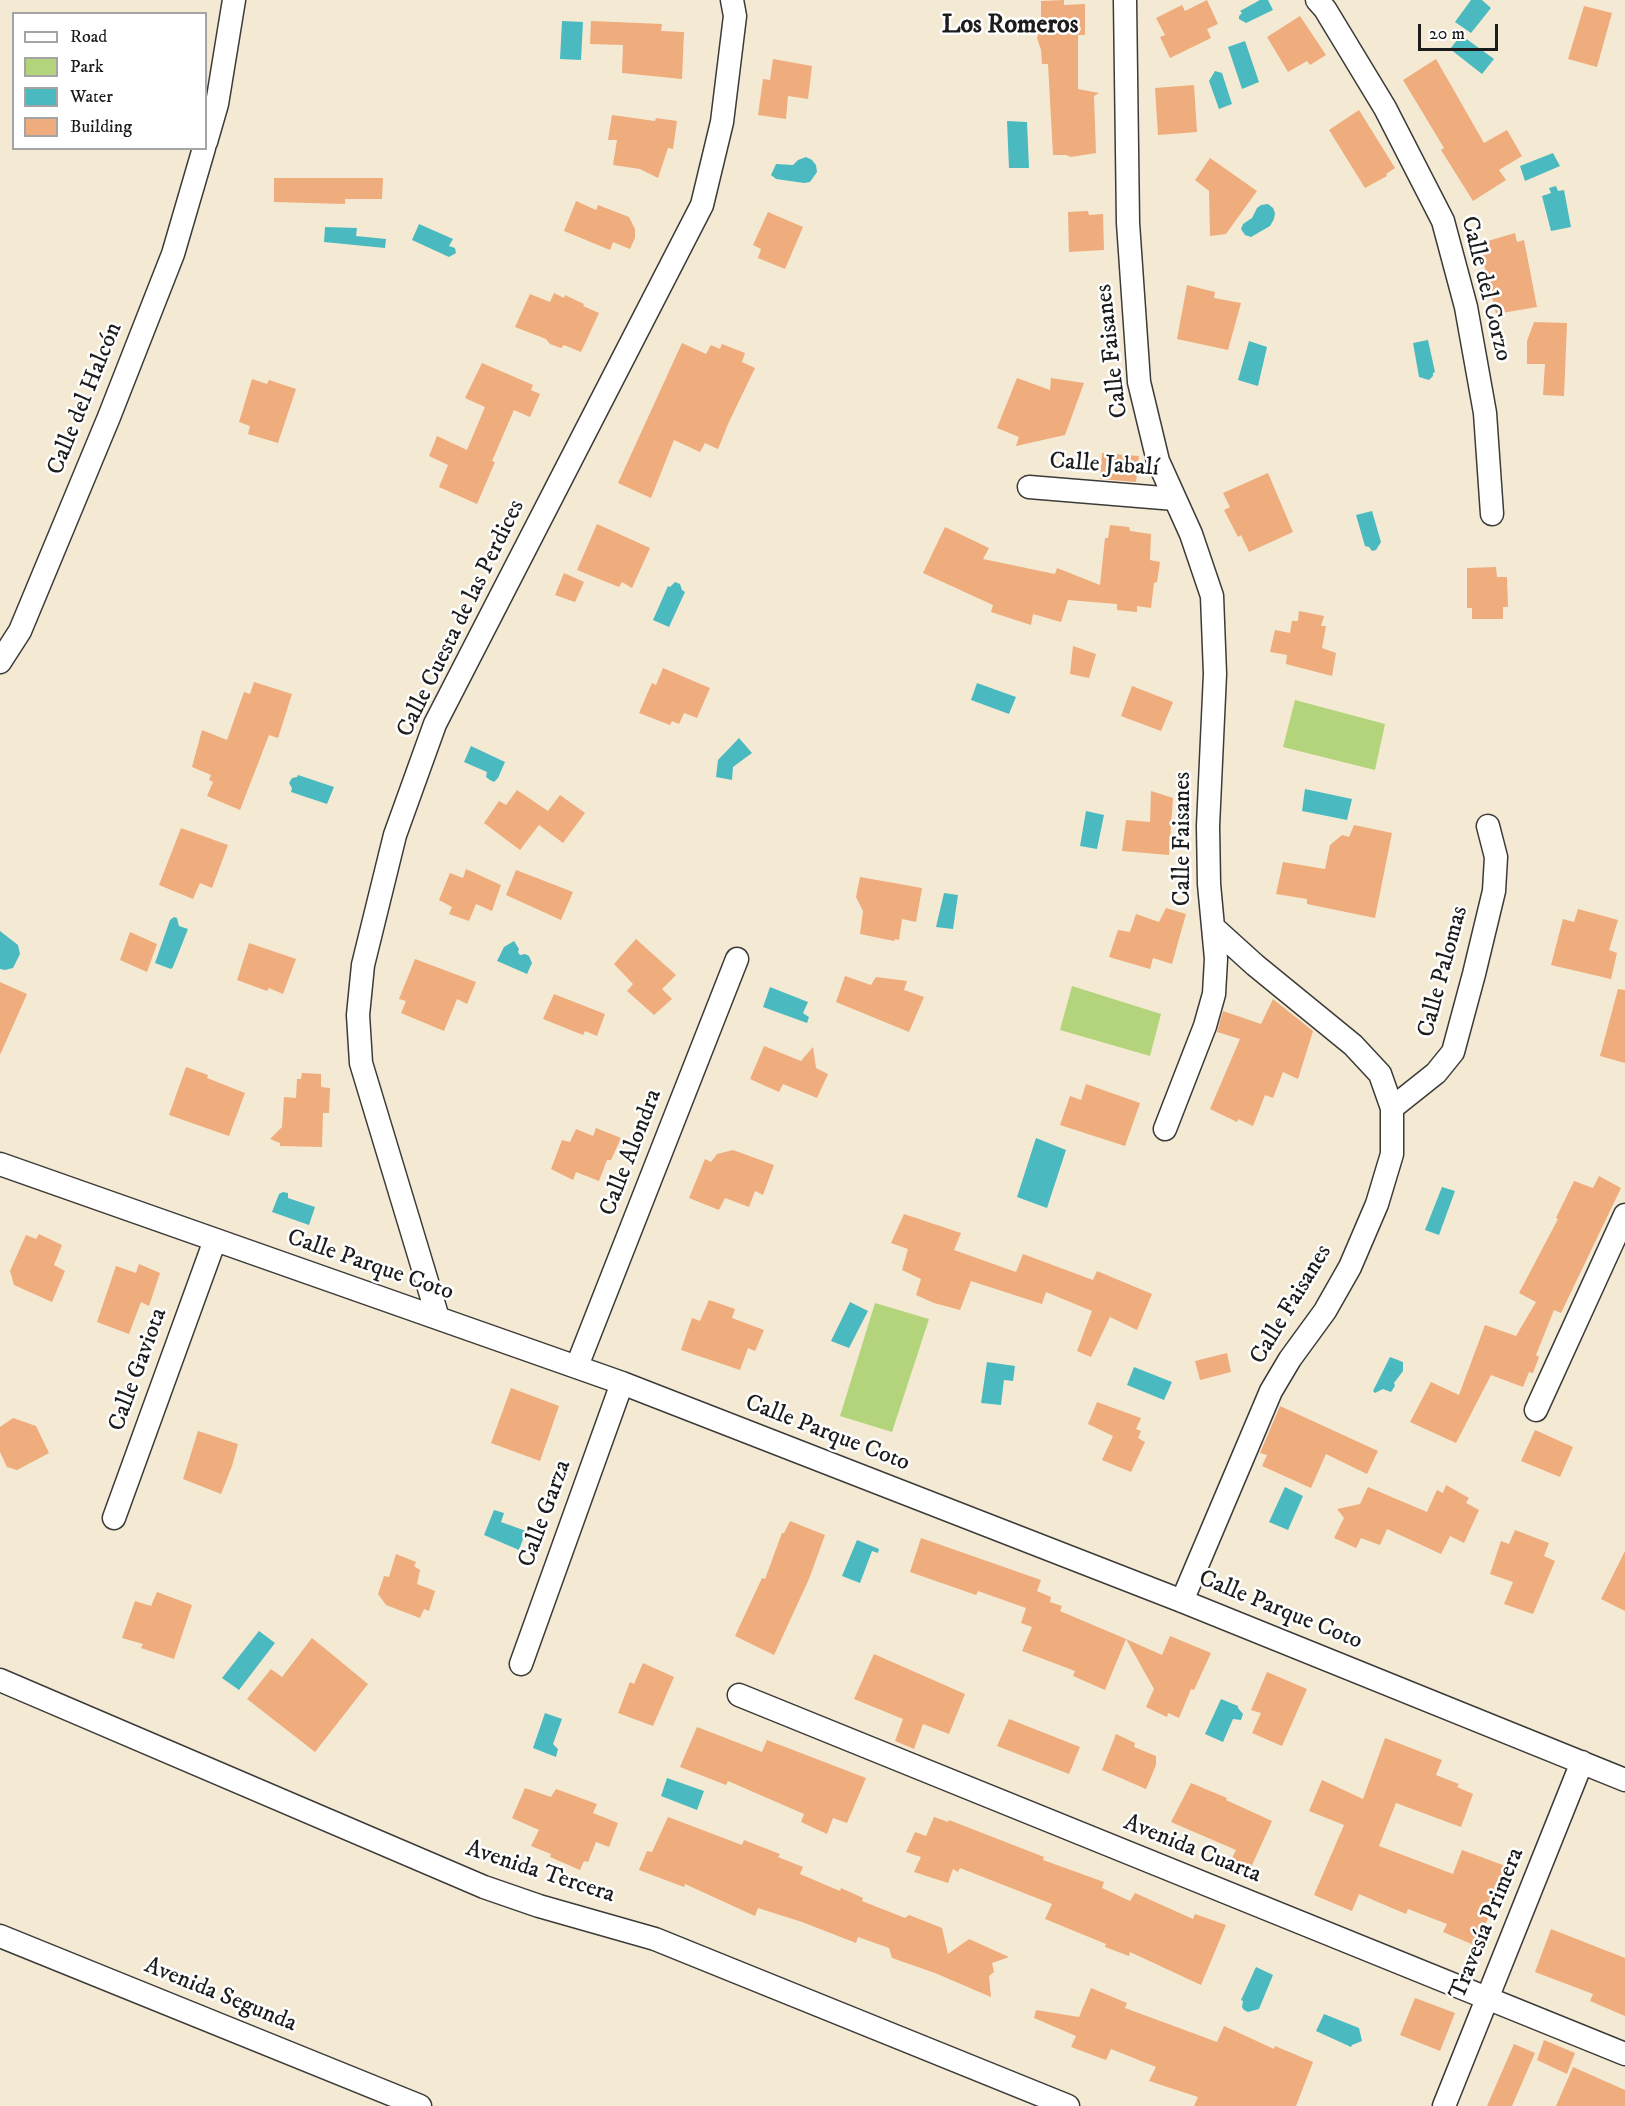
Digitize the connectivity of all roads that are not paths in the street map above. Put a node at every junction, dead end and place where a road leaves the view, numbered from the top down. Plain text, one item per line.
1 (234, 0) edge
2 (732, 0) edge
3 (1125, 0) edge
4 (1317, 0) edge
5 (207, 139) edge
6 (203, 150) edge
7 (1029, 487) dead end
8 (1175, 499) junction
9 (1492, 514) dead end
10 (0, 662) edge
11 (1488, 826) dead end
12 (1212, 927) junction
13 (737, 959) dead end
14 (1392, 1108) junction
15 (1165, 1129) dead end
16 (0, 1164) edge
17 (1625, 1215) edge
18 (215, 1240) junction
19 (438, 1318) junction
20 (577, 1366) junction
21 (622, 1383) junction
22 (1536, 1410) dead end
23 (114, 1518) dead end
24 (1182, 1601) junction
25 (520, 1664) dead end
26 (0, 1680) edge
27 (739, 1695) dead end
28 (1582, 1762) junction
29 (1625, 1780) edge
30 (0, 1936) edge
31 (1487, 1999) junction
32 (1625, 2054) edge
33 (420, 2106) edge
34 (1068, 2106) edge
35 (1444, 2106) edge

1 - 5 street
2 - 19 street, Calle Cuesta de las Perdices
3 - 8 street, Calle Faisanes
4 - 9 street, Calle del Corzo
6 - 10 street, Calle del Halcón
7 - 8 street, Calle Jabalí
8 - 12 street, Calle Faisanes
11 - 14 street, Calle Palomas
12 - 14 street, Calle Faisanes
12 - 15 street
13 - 20 street, Calle Alondra
14 - 24 street, Calle Faisanes
16 - 18 street, Calle Parque Coto
17 - 22 street
18 - 19 street, Calle Parque Coto
18 - 23 street, Calle Gaviota
19 - 20 street, Calle Parque Coto
20 - 21 street, Calle Parque Coto
21 - 24 street, Calle Parque Coto
21 - 25 street, Calle Garza
24 - 28 street, Calle Parque Coto
26 - 34 street, Avenida Tercera
27 - 31 street, Avenida Cuarta
28 - 29 street, Calle Parque Coto
28 - 31 street, Travesía Primera
30 - 33 street, Avenida Segunda
31 - 32 street, Avenida Cuarta
31 - 35 street, Travesía Primera

